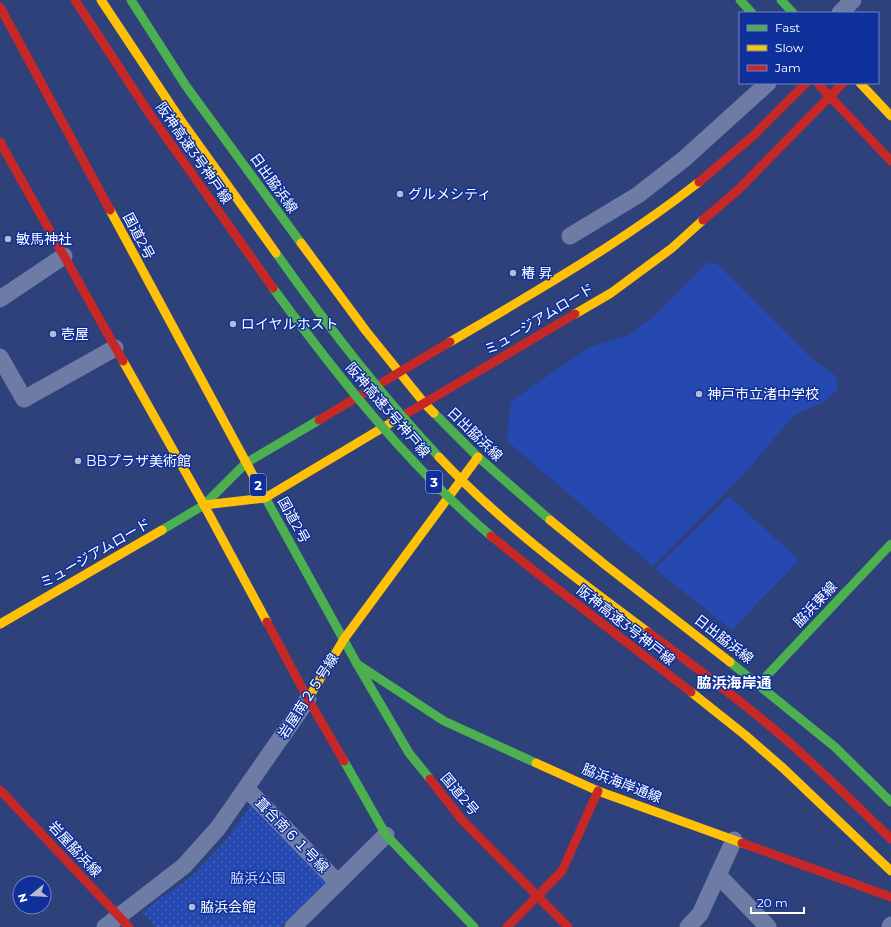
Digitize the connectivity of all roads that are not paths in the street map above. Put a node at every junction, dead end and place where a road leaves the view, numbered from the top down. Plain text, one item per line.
1 (75, 0) edge
2 (101, 0) edge
3 (131, 0) edge
4 (740, 0) edge
5 (781, 0) edge
6 (853, 0) edge
7 (0, 7) edge
8 (751, 12) edge
9 (792, 12) edge
10 (841, 12) edge
11 (767, 84) edge
12 (805, 84) edge
13 (818, 84) edge
14 (842, 84) edge
15 (861, 84) edge
16 (830, 95) junction
17 (891, 116) edge
18 (0, 142) edge
19 (891, 161) edge
20 (570, 236) dead end
21 (64, 256) junction
22 (0, 299) edge
23 (115, 348) junction
24 (0, 357) edge
25 (398, 372) junction
26 (425, 404) junction
27 (478, 457) junction
28 (246, 463) junction
29 (265, 498) junction
30 (204, 505) junction
31 (891, 544) edge
32 (0, 624) edge
33 (344, 639) junction
34 (357, 664) junction
35 (759, 684) junction
36 (308, 699) junction
37 (246, 788) junction
38 (0, 790) edge
39 (598, 791) junction
40 (891, 802) edge
41 (386, 835) junction
42 (891, 839) edge
43 (734, 840) junction
44 (891, 871) edge
45 (718, 874) junction
46 (338, 883) junction
47 (539, 896) junction
48 (891, 898) edge
49 (124, 921) edge
50 (105, 927) edge
51 (293, 927) edge
52 (474, 927) edge
53 (507, 927) edge
54 (568, 927) edge
55 (688, 927) edge
56 (768, 927) edge

1 - 44 main road, 阪神高速3号神戸線 / 3, bridge
2 - 42 main road, 阪神高速3号神戸線 / 3, bridge
3 - 25 main road, 日出脇浜線
4 - 8 main road
5 - 9 main road
6 - 10 street
7 - 28 main road, 国道2号 / 2
11 - 20 street
12 - 25 main road, ミュージアムロード
13 - 16 main road
14 - 16 main road, ミュージアムロード
15 - 17 main road
16 - 19 main road
16 - 26 main road, ミュージアムロード
18 - 21 main road
21 - 22 street
21 - 23 main road
23 - 24 street
23 - 30 main road
25 - 26 main road, 日出脇浜線
25 - 28 main road, ミュージアムロード
26 - 27 main road, 日出脇浜線
26 - 29 main road, ミュージアムロード
27 - 33 main road, 岩屋南２５号線
27 - 35 main road, 日出脇浜線
28 - 29 main road, 国道2号 / 2
28 - 30 main road, ミュージアムロード
29 - 30 main road, ミュージアムロード
29 - 33 main road, 国道2号 / 2
30 - 32 main road, ミュージアムロード
30 - 36 main road
31 - 35 main road, 脇浜東線
33 - 34 main road, 国道2号 / 2
33 - 36 main road, 岩屋南２５号線
34 - 39 main road, 脇浜海岸通線
34 - 47 main road, 国道2号 / 2
35 - 40 main road, 日出脇浜線
36 - 37 street, 岩屋南２５号線
36 - 41 main road
37 - 46 street, 葺合南６１号線
37 - 49 street, 岩屋南２５号線
38 - 49 main road, 岩屋脇浜線
39 - 43 main road, 脇浜海岸通線
39 - 47 main road
41 - 46 street
41 - 52 main road
43 - 45 street
43 - 48 main road, 脇浜海岸通線
45 - 55 street
45 - 56 street
46 - 51 street
47 - 53 main road
47 - 54 main road, 国道2号 / 2
49 - 50 street, 岩屋南２５号線

